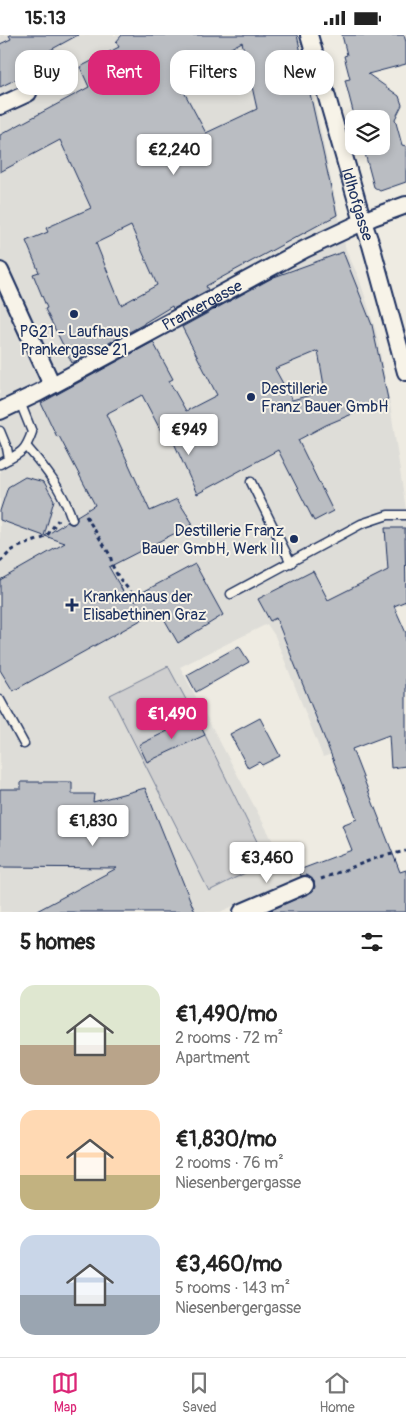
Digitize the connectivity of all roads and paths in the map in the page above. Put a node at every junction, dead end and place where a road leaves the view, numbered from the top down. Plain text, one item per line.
1 (310, 35) edge
2 (24, 95) edge
3 (0, 106) edge
4 (406, 205) edge
5 (363, 222) junction
6 (0, 271) edge
7 (406, 372) edge
8 (52, 385) junction
9 (20, 402) junction
10 (0, 411) edge
11 (0, 431) edge
12 (27, 447) junction
13 (9, 459) junction
14 (0, 464) edge
15 (251, 481) dead end
16 (69, 509) junction
17 (406, 515) edge
18 (72, 519) dead end
19 (0, 562) edge
20 (290, 563) junction
21 (232, 594) dead end
22 (141, 615) dead end
23 (0, 701) edge
24 (24, 744) dead end
25 (406, 851) edge
26 (305, 885) joint
27 (242, 912) edge

1 - 5 street, Idlhofgasse
2 - 3 street
4 - 5 street, Prankergasse
5 - 7 street, Idlhofgasse
5 - 8 street, Prankergasse
6 - 8 street
8 - 9 street, Prankergasse
9 - 10 street, Prankergasse
9 - 12 lane
11 - 13 lane
12 - 13 lane
12 - 16 lane
13 - 14 lane
15 - 20 lane
16 - 18 lane
16 - 19 path
16 - 22 path
17 - 20 lane
20 - 21 lane
23 - 24 lane
25 - 26 path
26 - 27 street

